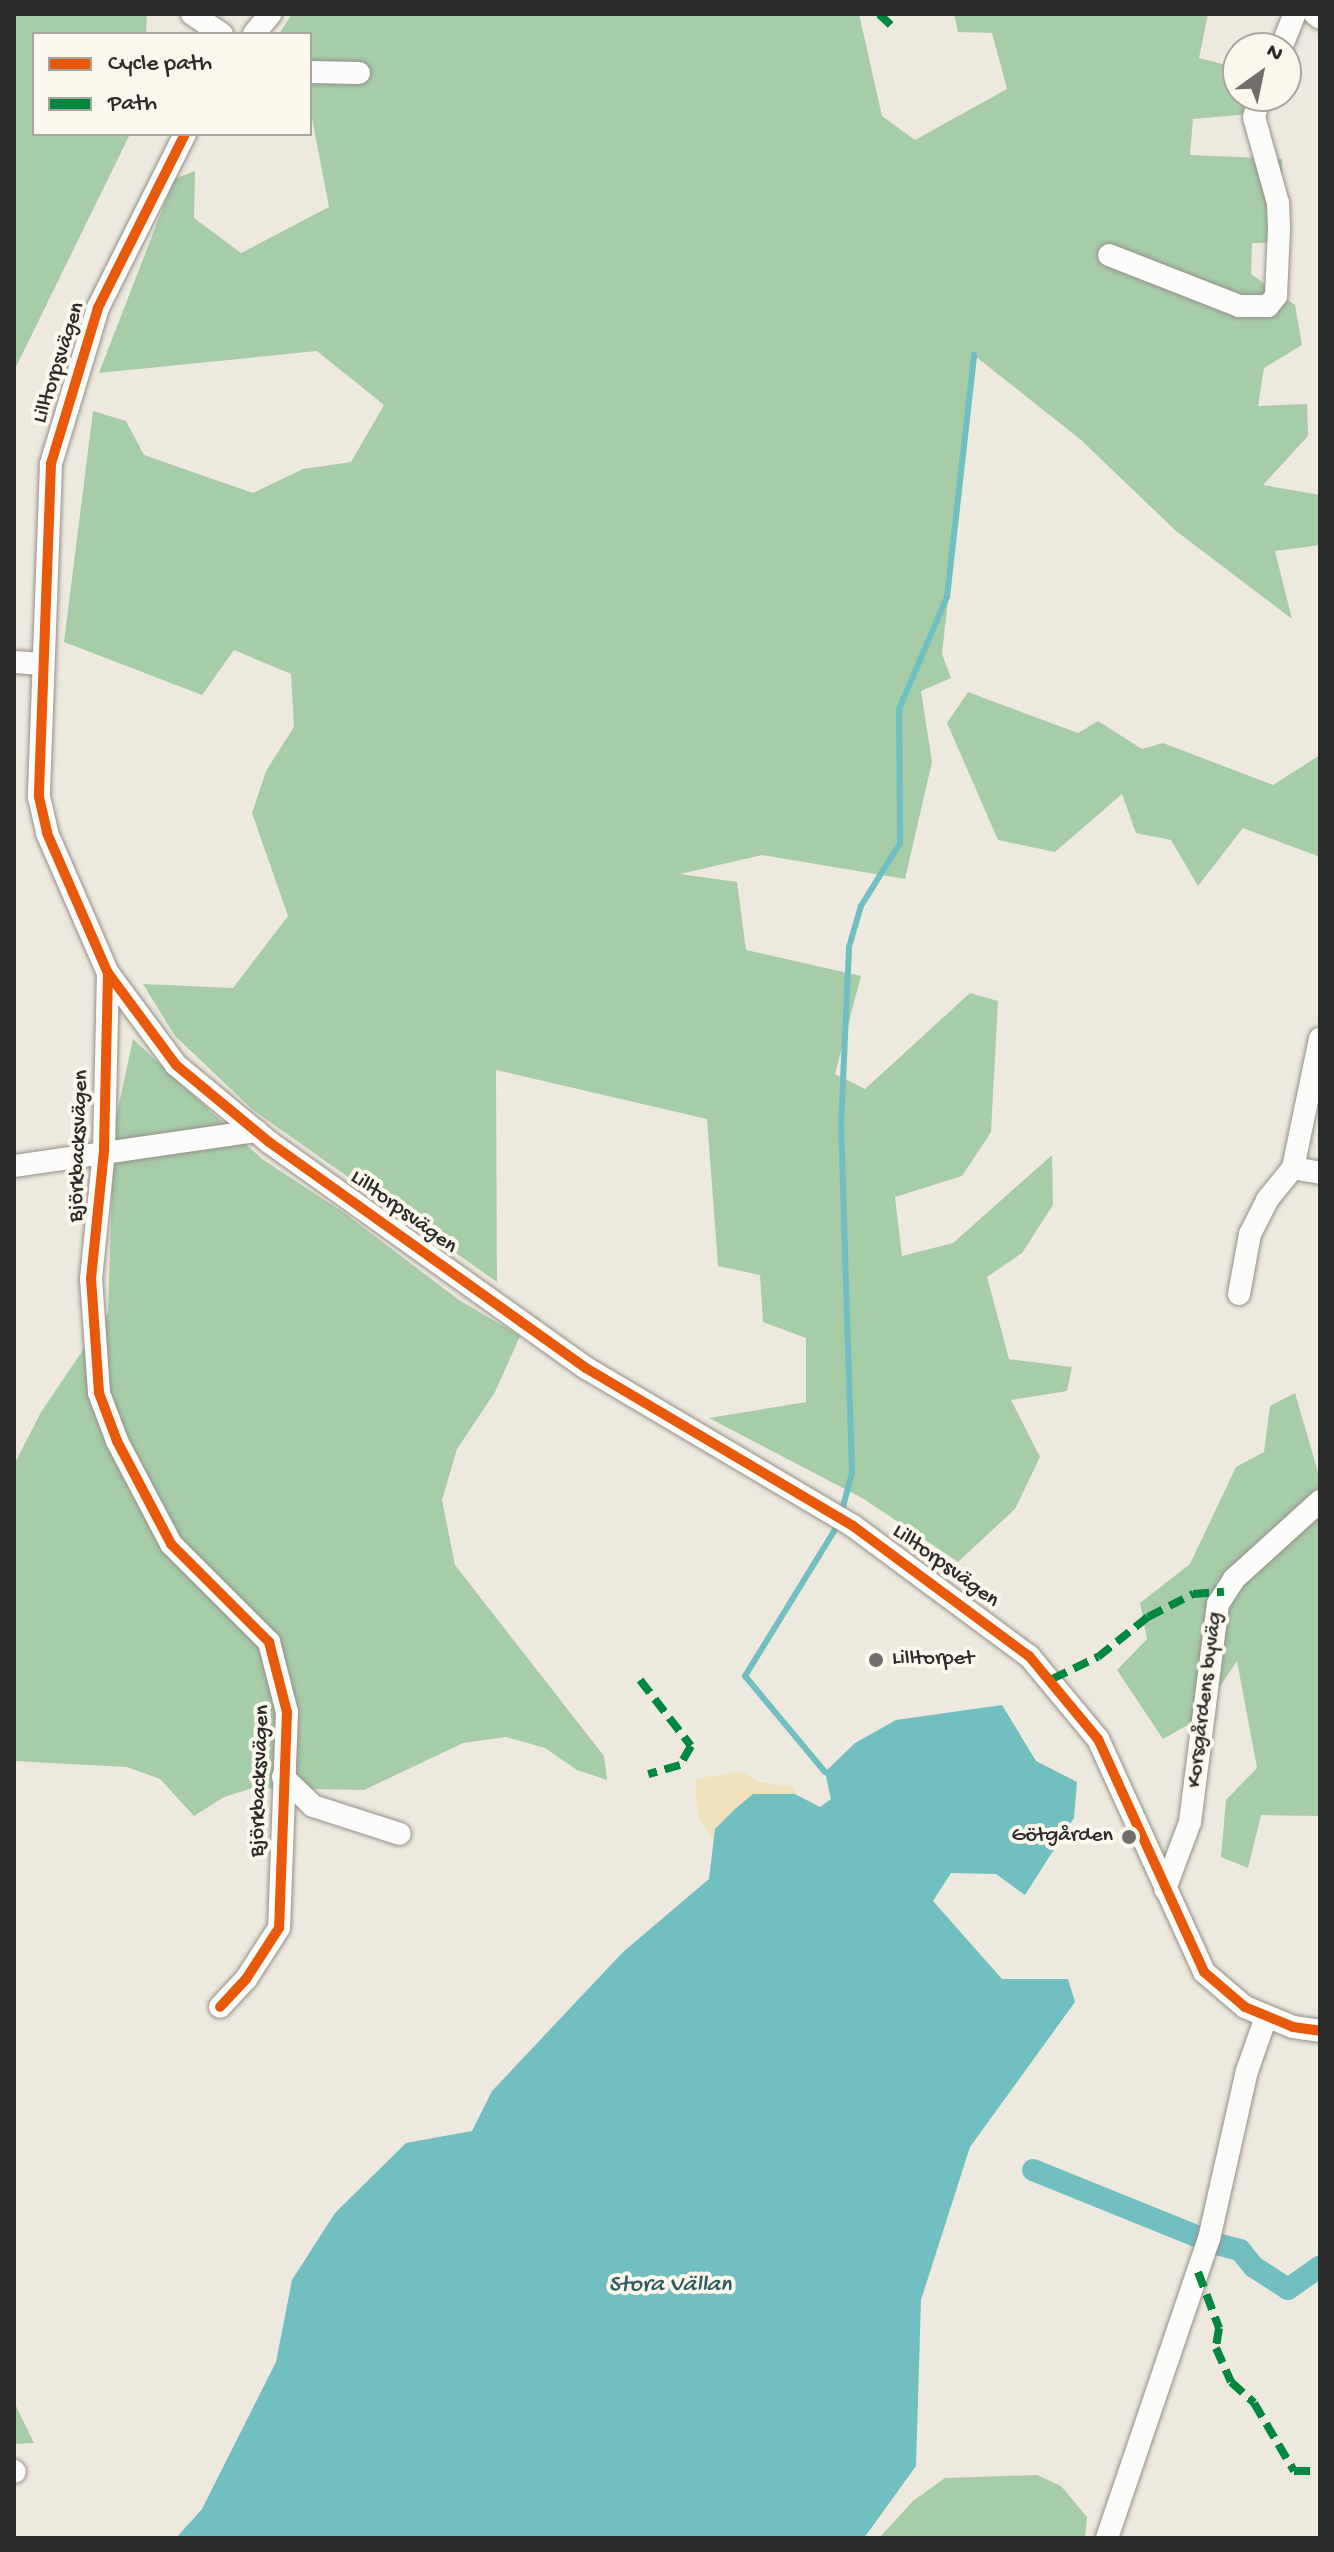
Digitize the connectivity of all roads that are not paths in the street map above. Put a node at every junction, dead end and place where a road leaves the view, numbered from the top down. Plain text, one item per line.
1 (270, 14) edge
2 (1315, 14) edge
3 (1320, 18) edge
4 (256, 32) edge
5 (312, 72) edge
6 (359, 73) dead end
7 (1255, 112) edge
8 (184, 136) edge
9 (1109, 255) dead end
10 (14, 662) edge
11 (43, 664) junction
12 (108, 973) junction
13 (1320, 1039) edge
14 (256, 1131) junction
15 (104, 1151) junction
16 (20, 1160) edge
17 (1293, 1168) junction
18 (1320, 1173) edge
19 (1239, 1294) dead end
20 (1320, 1501) edge
21 (283, 1777) junction
22 (400, 1834) dead end
23 (1165, 1889) junction
24 (220, 2007) dead end
25 (1266, 2017) junction
26 (1320, 2031) edge
27 (1107, 2538) edge

1 - 4 street
2 - 3 street
5 - 6 street
7 - 9 street
8 - 11 street, Lilltorpsvägen
10 - 11 street
11 - 12 street, Lilltorpsvägen
12 - 14 street, Lilltorpsvägen
12 - 15 street, Björkbacksvägen
13 - 17 street
14 - 15 street
14 - 23 street, Lilltorpsvägen
15 - 16 street
15 - 21 street, Björkbacksvägen
17 - 18 street
17 - 19 street
20 - 23 street, Korsgårdens byväg
21 - 22 street
21 - 24 street, Björkbacksvägen
23 - 25 street, Lilltorpsvägen
25 - 26 street, Lilltorpsvägen
25 - 27 street

